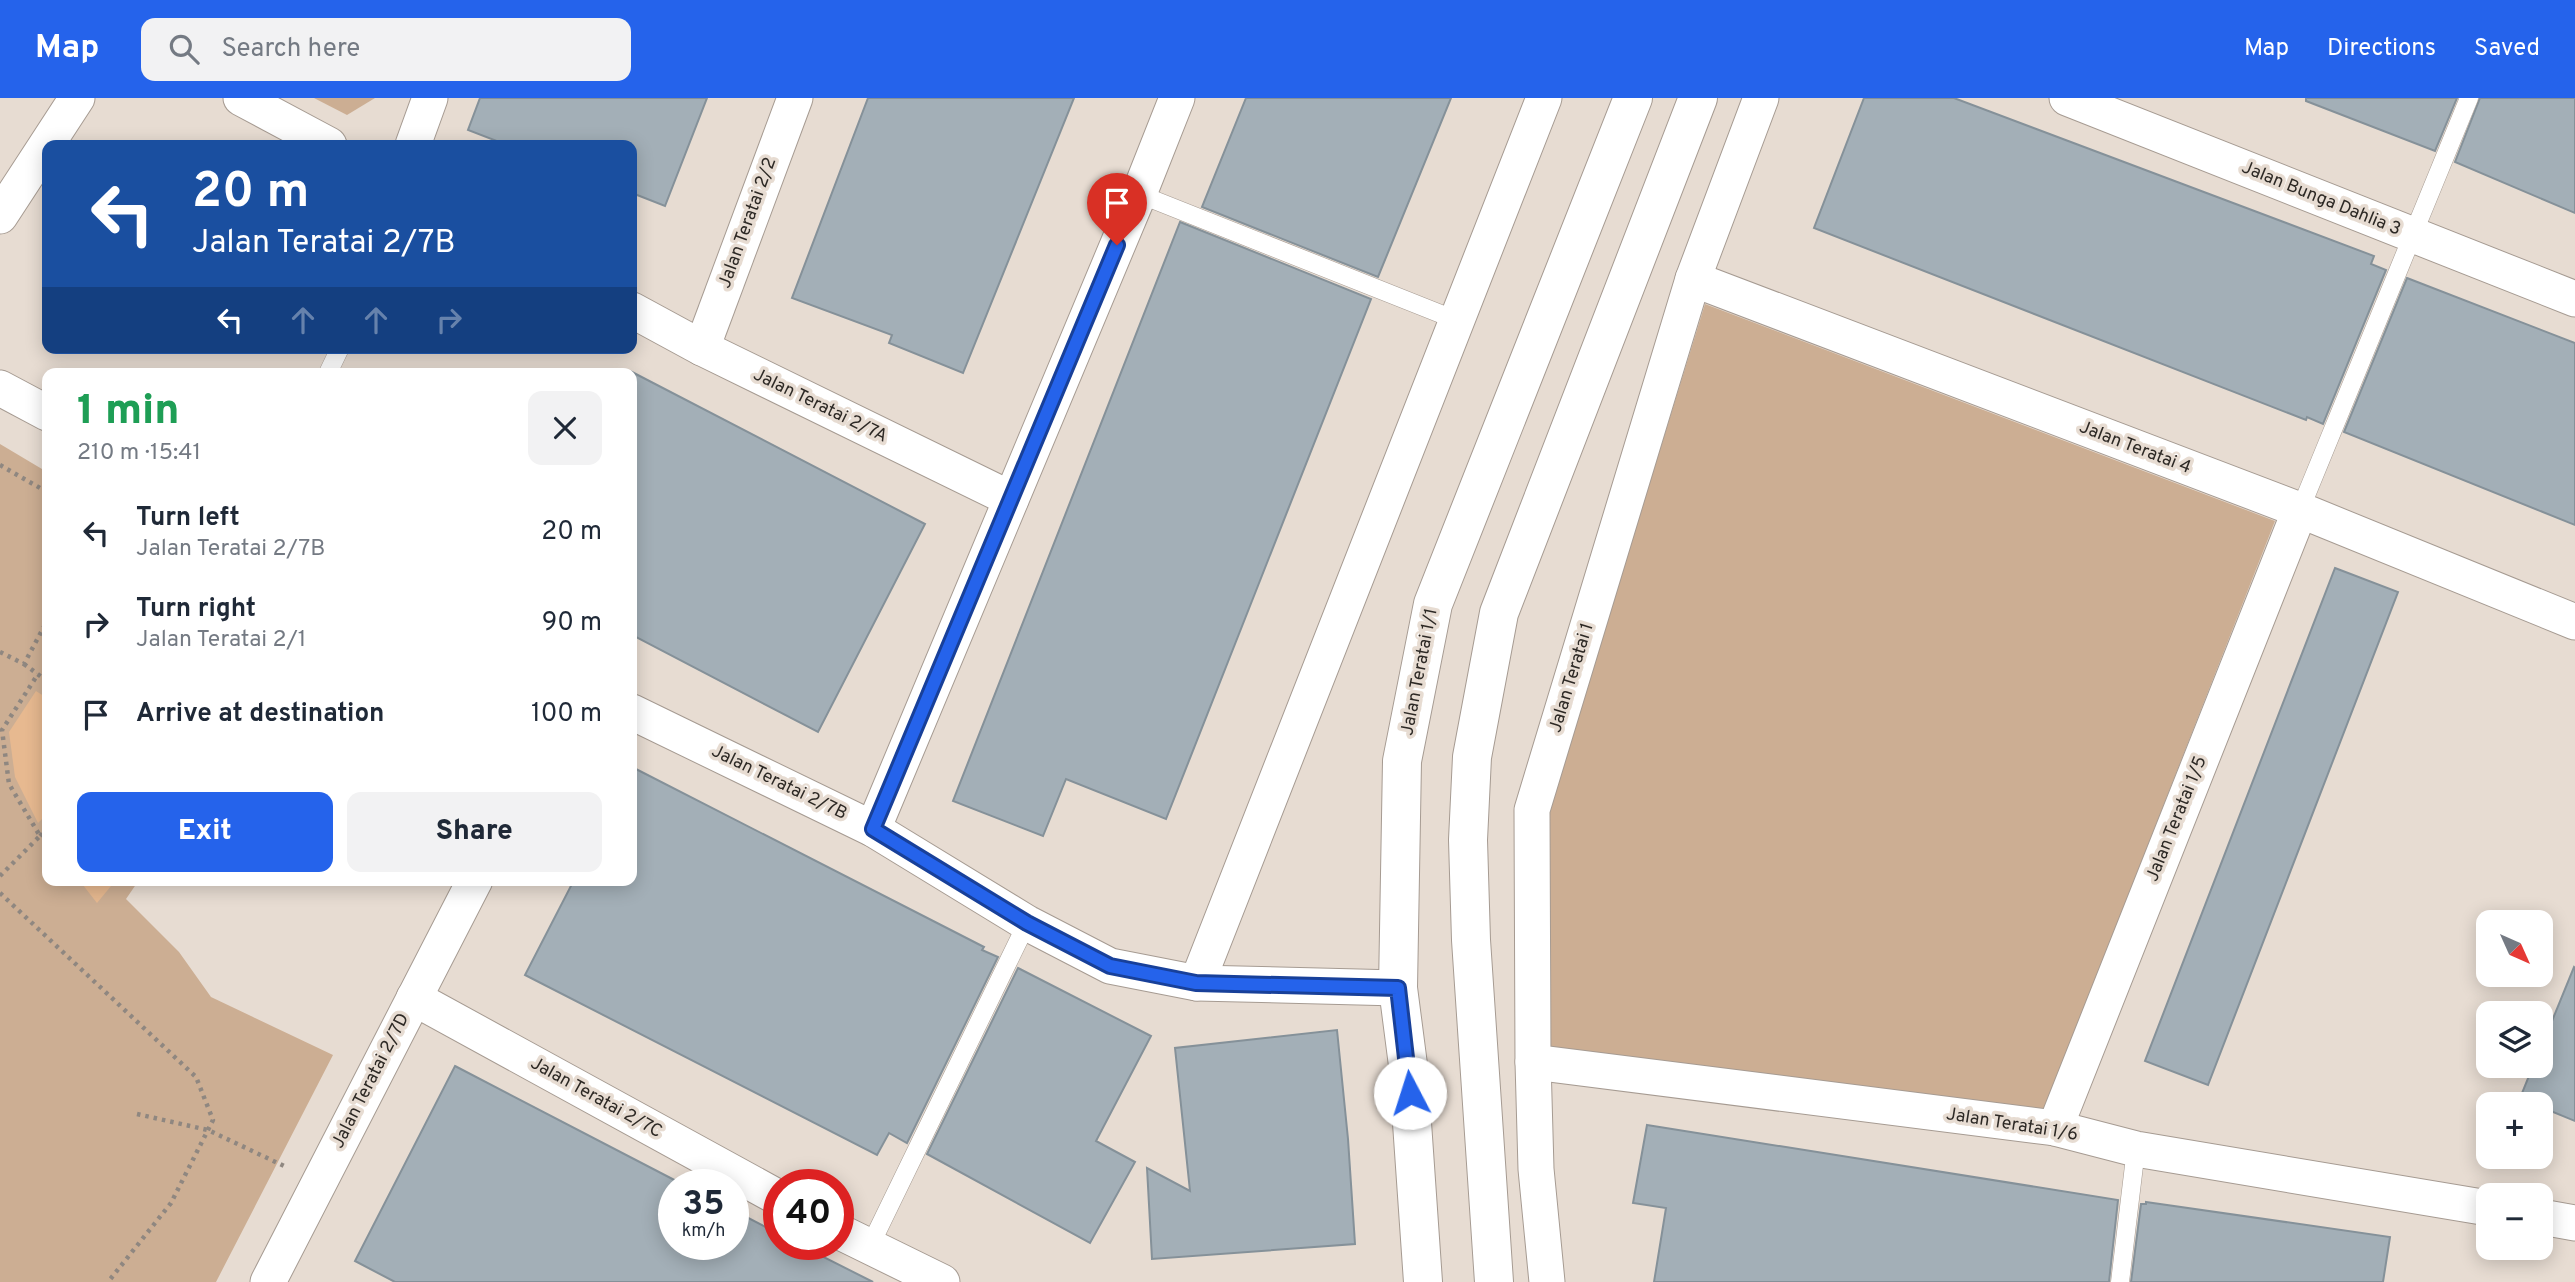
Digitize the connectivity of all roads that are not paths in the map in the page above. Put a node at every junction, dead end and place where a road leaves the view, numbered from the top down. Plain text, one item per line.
1 (77, 98) edge
2 (241, 98) edge
3 (430, 98) edge
4 (795, 98) edge
5 (1177, 98) edge
6 (1544, 98) edge
7 (1633, 98) edge
8 (1698, 98) edge
9 (1760, 98) edge
10 (2067, 98) edge
11 (2469, 98) edge
12 (50, 140) edge
13 (320, 140) edge
14 (415, 140) edge
15 (42, 152) edge
16 (1139, 194) junction
17 (0, 216) edge
18 (2412, 236) junction
19 (1693, 279) junction
20 (2575, 299) edge
21 (637, 313) edge
22 (1456, 320) junction
23 (702, 348) junction
24 (0, 388) edge
25 (42, 410) edge
26 (1011, 499) junction
27 (2300, 510) junction
28 (2575, 622) edge
29 (637, 714) edge
30 (873, 829) junction
31 (472, 886) edge
32 (1027, 923) junction
33 (1196, 983) junction
34 (1398, 988) junction
35 (414, 998) junction
36 (1533, 1062) junction
37 (2056, 1128) junction
38 (2136, 1149) junction
39 (763, 1189) edge
40 (2476, 1207) edge
41 (2553, 1219) edge
42 (2575, 1223) edge
43 (854, 1240) edge
44 (869, 1248) junction
45 (268, 1282) edge
46 (942, 1282) edge
47 (1423, 1282) edge
48 (1494, 1282) edge
49 (1547, 1282) edge
50 (2120, 1282) edge

1 - 12 street
2 - 13 street
3 - 14 street
4 - 23 street, Jalan Teratai 2/2
5 - 16 street
6 - 22 street
7 - 34 street, Jalan Teratai 1/1
8 - 48 street
9 - 19 street, Jalan Teratai 1
10 - 18 street, Jalan Bunga Dahlia 3
11 - 18 lane
15 - 17 street
16 - 22 lane
16 - 26 street
18 - 20 street, Jalan Bunga Dahlia 3
18 - 27 lane
19 - 27 street, Jalan Teratai 4
19 - 36 street, Jalan Teratai 1
21 - 23 street, Jalan Teratai 2/7A
22 - 33 street
23 - 26 street, Jalan Teratai 2/7A
24 - 25 street
26 - 30 street
27 - 28 street, Jalan Teratai 4
27 - 37 street, Jalan Teratai 1/5
29 - 30 street, Jalan Teratai 2/7B
30 - 32 street, Jalan Teratai 2/7B
31 - 35 street, Jalan Teratai 2/7D
32 - 33 street, Jalan Teratai 2/7B
32 - 44 lane
33 - 34 street, Jalan Teratai 2/7B
34 - 47 street, Jalan Teratai 1/1
35 - 39 street, Jalan Teratai 2/7C
35 - 45 street, Jalan Teratai 2/7D
36 - 37 street, Jalan Teratai 1/6
36 - 49 street, Jalan Teratai 1
37 - 38 street, Jalan Teratai 1/6
38 - 40 street, Jalan Teratai 1/6
38 - 50 lane
41 - 42 street
43 - 44 street
44 - 46 street

